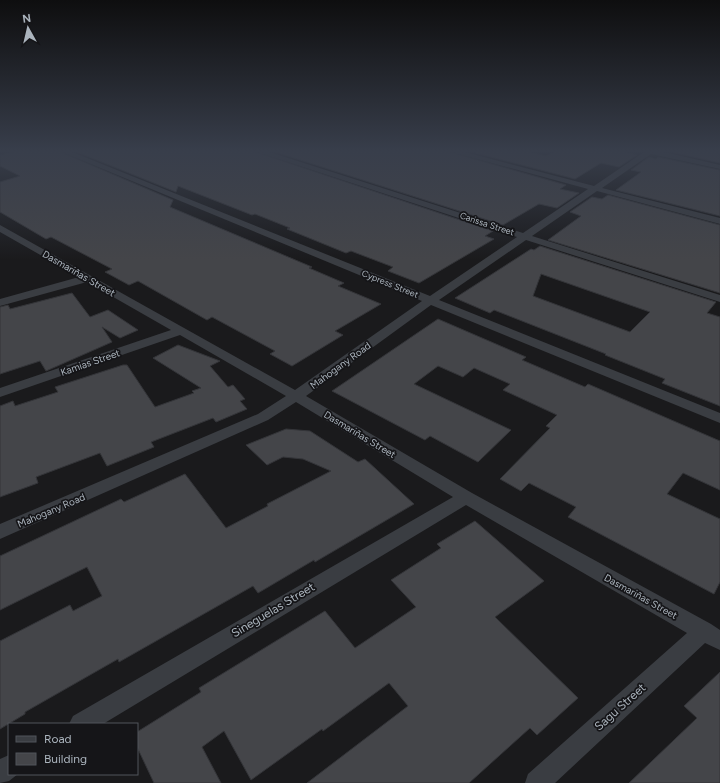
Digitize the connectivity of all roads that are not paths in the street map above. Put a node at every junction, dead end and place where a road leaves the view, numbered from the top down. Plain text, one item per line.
1 (150, 187) edge
2 (369, 187) edge
3 (586, 187) edge
4 (598, 187) edge
5 (595, 189) junction
6 (720, 221) edge
7 (0, 228) edge
8 (525, 236) junction
9 (7, 237) edge
10 (89, 278) junction
11 (720, 299) edge
12 (431, 300) junction
13 (0, 303) edge
14 (180, 331) junction
15 (0, 393) edge
16 (296, 396) junction
17 (720, 418) edge
18 (466, 497) junction
19 (0, 532) edge
20 (712, 636) edge
21 (83, 723) edge
22 (537, 783) edge

1 - 12 street, Cypress Street
2 - 8 street, Carissa Street
3 - 5 street
4 - 5 street, Mahogany Road
5 - 6 street
5 - 8 street, Mahogany Road
7 - 9 street, Dasmariñas Street
8 - 11 street, Carissa Street
8 - 12 street, Mahogany Road
9 - 10 street, Dasmariñas Street
10 - 13 street
10 - 14 street, Dasmariñas Street
12 - 16 street, Mahogany Road
12 - 17 street, Cypress Street
14 - 15 street, Kamias Street
14 - 16 street, Dasmariñas Street
16 - 18 street, Dasmariñas Street
16 - 19 street, Mahogany Road
18 - 20 street, Dasmariñas Street
18 - 21 street, Sineguelas Street
20 - 22 street, Sagu Street

